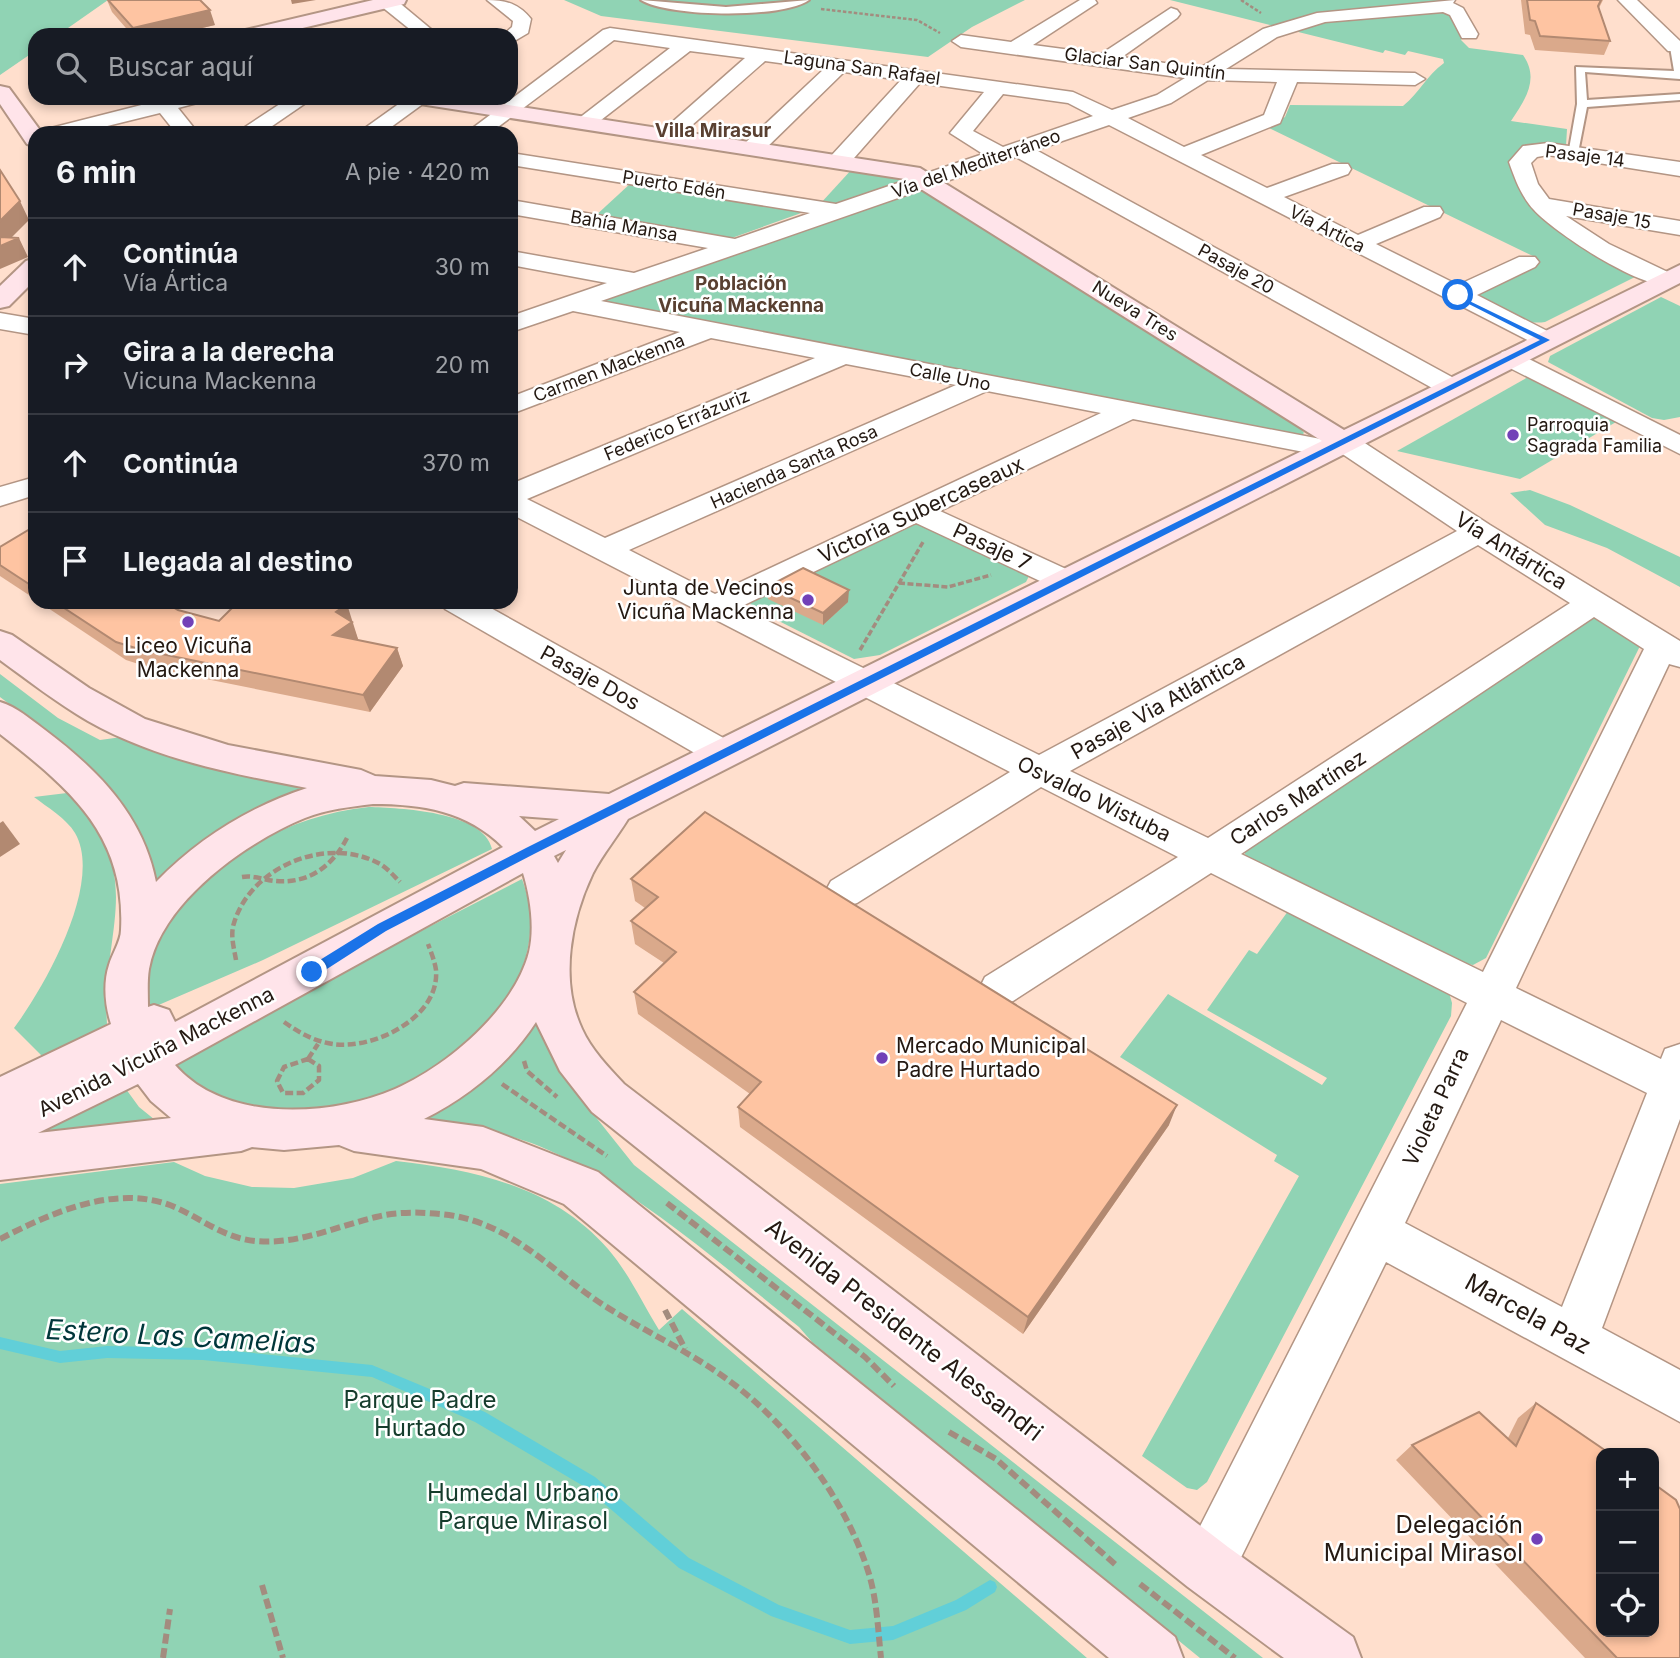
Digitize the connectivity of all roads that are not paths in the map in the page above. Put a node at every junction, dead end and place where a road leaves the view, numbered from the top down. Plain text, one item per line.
1 (496, 0) edge
2 (646, 0) edge
3 (804, 0) edge
4 (1627, 0) edge
5 (392, 1) edge
6 (1088, 3) dead end
7 (1442, 4) edge
8 (1171, 14) dead end
9 (301, 28) edge
10 (421, 28) edge
11 (518, 31) edge
12 (1469, 34) dead end
13 (969, 42) road end
14 (686, 45) junction
15 (1015, 48) junction
16 (1677, 48) edge
17 (761, 55) junction
18 (1104, 61) junction
19 (1340, 61) dead end
20 (840, 65) junction
21 (1201, 74) junction
22 (916, 75) junction
23 (1680, 75) edge
24 (1289, 77) junction
25 (1320, 77) junction
26 (1415, 79) dead end
27 (24, 87) dead end
28 (999, 87) junction
29 (1, 93) edge
30 (1680, 97) edge
31 (518, 103) edge
32 (1582, 104) junction
33 (165, 105) joint
34 (292, 105) edge
35 (411, 105) edge
36 (467, 105) edge
37 (515, 105) edge
38 (507, 111) junction
39 (1108, 118) junction
40 (585, 123) junction
41 (82, 126) edge
42 (182, 126) edge
43 (258, 126) edge
44 (379, 126) edge
45 (487, 126) edge
46 (28, 129) edge
47 (668, 136) junction
48 (752, 149) junction
49 (1010, 153) junction
50 (1573, 153) junction
51 (1182, 155) junction
52 (518, 160) edge
53 (839, 161) junction
54 (1340, 169) dead end
55 (1680, 169) edge
56 (926, 180) junction
57 (1264, 197) junction
58 (1544, 205) junction
59 (518, 208) edge
60 (837, 211) junction
61 (1432, 212) dead end
62 (1680, 228) edge
63 (1356, 244) junction
64 (737, 246) junction
65 (518, 259) edge
66 (1527, 262) dead end
67 (28, 273) edge
68 (1672, 277) edge
69 (632, 281) junction
70 (1458, 295) junction
71 (0, 300) edge
72 (570, 303) junction
73 (0, 321) edge
74 (518, 322) edge
75 (28, 326) edge
76 (707, 330) junction
77 (1546, 340) junction
78 (842, 356) junction
79 (1511, 358) junction
80 (983, 383) junction
81 (1452, 388) junction
82 (518, 403) edge
83 (1128, 411) junction
84 (1676, 439) edge
85 (1337, 446) junction
86 (28, 488) edge
87 (518, 492) edge
88 (0, 497) edge
89 (518, 506) edge
90 (927, 516) junction
91 (1479, 532) junction
92 (604, 550) junction
93 (1066, 581) junction
94 (1594, 603) junction
95 (713, 607) junction
96 (468, 609) edge
97 (0, 643) edge
98 (1671, 650) edge
99 (859, 672) junction
100 (0, 715) edge
101 (724, 754) junction
102 (1038, 772) junction
103 (394, 791) junction
104 (438, 795) junction
105 (614, 809) junction
106 (530, 851) junction
107 (1209, 856) junction
108 (844, 892) dead end
109 (142, 934) junction
110 (551, 939) junction
111 (999, 989) dead end
112 (1489, 995) junction
113 (139, 1045) junction
114 (1677, 1079) edge
115 (0, 1099) edge
116 (327, 1127) junction
117 (261, 1128) junction
118 (0, 1129) edge
119 (0, 1159) edge
120 (1377, 1231) junction
121 (1574, 1339) junction
122 (1680, 1397) edge
123 (1208, 1567) junction
124 (1154, 1658) edge
125 (1332, 1658) edge

1 - 11 street
2 - 3 lane
4 - 16 street
5 - 9 street
5 - 10 street
6 - 15 street
7 - 12 street
7 - 21 street, Vía del Mediterráneo
8 - 18 street
13 - 15 street, Glaciar San Quintín
14 - 17 street, Laguna San Rafael
14 - 31 street, Laguna San Rafael
14 - 40 street
15 - 18 street, Glaciar San Quintín
16 - 23 lane
17 - 20 street, Laguna San Rafael
17 - 47 street
18 - 21 street, Glaciar San Quintín
19 - 25 street
20 - 22 street, Laguna San Rafael
20 - 48 street
21 - 24 street, Glaciar San Quintín
21 - 39 street, Vía del Mediterráneo
22 - 28 street, Laguna San Rafael
22 - 53 street
23 - 32 lane
24 - 25 street, Glaciar San Quintín
24 - 51 street
25 - 26 street, Glaciar San Quintín
27 - 29 street
28 - 39 street, Laguna San Rafael
28 - 49 street, Pasaje 20
29 - 46 street
30 - 32 lane
32 - 50 lane
33 - 41 street
33 - 42 street
34 - 43 street
35 - 44 street
36 - 38 street
37 - 38 street, Laguna San Rafael
38 - 40 street
38 - 45 street
39 - 49 street, Vía del Mediterráneo
39 - 51 street, Vía Ártica
40 - 47 street
47 - 48 street
48 - 53 street
49 - 56 street, Vía del Mediterráneo
49 - 81 street, Pasaje 20
50 - 55 street, Pasaje 14
50 - 58 street, Pasaje 14
51 - 57 street, Vía Ártica
52 - 60 street, Puerto Edén
53 - 56 street
54 - 57 street
56 - 60 street, Vía del Mediterráneo
56 - 85 street, Nueva Tres
57 - 63 street, Vía Ártica
58 - 62 street, Pasaje 15
58 - 68 street, Pasaje 14
59 - 64 street, Bahía Mansa
60 - 64 street, Vía del Mediterráneo
61 - 63 street
63 - 70 street, Vía Ártica
64 - 69 street, Vía del Mediterráneo
65 - 69 street
66 - 70 street
67 - 71 street
68 - 77 street, Avenida Vicuña Mackenna
69 - 72 street, Vía del Mediterráneo
70 - 77 street, Vía Ártica
72 - 74 street, Vía del Mediterráneo
72 - 76 street, Calle Uno
73 - 75 street
76 - 78 street, Calle Uno
76 - 82 street, Carmen Mackenna
77 - 79 street, Avenida Vicuña Mackenna
78 - 80 street, Calle Uno
78 - 87 street, Federico Errázuriz
79 - 81 street, Avenida Vicuña Mackenna
79 - 84 street
80 - 83 street, Calle Uno
80 - 92 street, Hacienda Santa Rosa
81 - 85 street, Avenida Vicuña Mackenna
83 - 85 street, Calle Uno
83 - 90 street, Victoria Subercaseaux
85 - 91 street, Vía Antártica
85 - 93 street, Avenida Vicuña Mackenna
86 - 88 street
89 - 92 street, Osvaldo Wistuba
90 - 93 street, Pasaje 7
90 - 95 street, Victoria Subercaseaux
91 - 94 street, Vía Antártica
91 - 102 street, Pasaje Via Atlántica
92 - 95 street, Osvaldo Wistuba
93 - 99 street, Avenida Vicuña Mackenna
94 - 98 street, Vía Antártica
94 - 107 street, Carlos Martínez
95 - 99 street, Osvaldo Wistuba
96 - 101 street, Pasaje Dos
97 - 103 street, Avenida Presidente Alessandri
98 - 112 street, Violeta Parra
99 - 101 street, Avenida Vicuña Mackenna
99 - 102 street, Osvaldo Wistuba
100 - 109 street, Avenida Presidente Alessandri
101 - 105 street, Avenida Vicuña Mackenna
102 - 107 street, Osvaldo Wistuba
102 - 108 street, Pasaje Via Atlántica
103 - 104 street, Avenida Presidente Alessandri
103 - 109 street, Avenida Presidente Alessandri
104 - 105 street
104 - 106 street, Avenida Presidente Alessandri
105 - 106 street, Avenida Vicuña Mackenna
105 - 110 street
106 - 110 street, Avenida Presidente Alessandri
106 - 113 street, Avenida Vicuña Mackenna
107 - 111 street, Carlos Martínez
107 - 112 street, Osvaldo Wistuba
109 - 113 street, Avenida Presidente Alessandri
110 - 116 street, Avenida Presidente Alessandri
110 - 123 street, Avenida Presidente Alessandri
112 - 114 street, Osvaldo Wistuba
112 - 120 street, Violeta Parra
113 - 115 street, Avenida Vicuña Mackenna
113 - 117 street, Avenida Presidente Alessandri
113 - 118 street, Avenida Vicuña Mackenna
114 - 121 street
116 - 117 street, Avenida Presidente Alessandri
116 - 124 street, Avenida Presidente Alessandri
117 - 119 street
120 - 121 street, Marcela Paz
120 - 123 street, Violeta Parra
121 - 122 street, Marcela Paz
123 - 125 street, Avenida Presidente Alessandri

